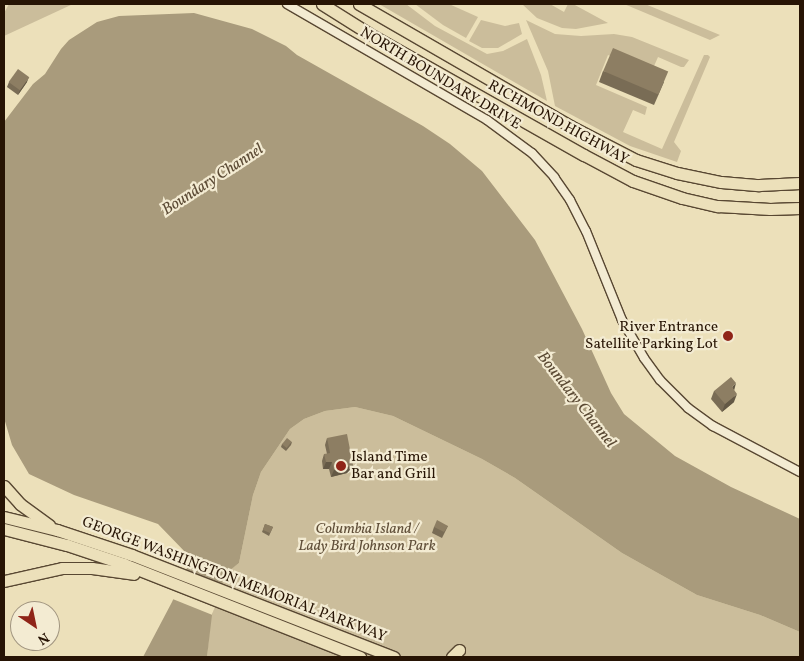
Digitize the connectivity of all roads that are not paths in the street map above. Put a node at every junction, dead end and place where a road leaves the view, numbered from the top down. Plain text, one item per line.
1 (282, 4) edge
2 (287, 4) edge
3 (322, 4) edge
4 (359, 4) edge
5 (296, 10) junction
6 (798, 183) edge
7 (800, 208) edge
8 (800, 472) edge
9 (4, 486) edge
10 (4, 517) edge
11 (4, 529) edge
12 (57, 530) junction
13 (150, 568) junction
14 (4, 581) edge
15 (248, 606) junction
16 (360, 657) edge
17 (394, 657) edge
18 (452, 657) edge
19 (459, 657) edge

1 - 5 street, NORTH BOUNDARY DRIVE
2 - 5 street, NORTH BOUNDARY DRIVE
3 - 7 highway, RICHMOND HIGHWAY
4 - 6 highway, RICHMOND HIGHWAY
5 - 8 street, NORTH BOUNDARY DRIVE
9 - 12 highway
10 - 12 highway, GEORGE WASHINGTON MEMORIAL PARKWAY
11 - 13 highway, GEORGE WASHINGTON MEMORIAL PARKWAY
12 - 13 highway, GEORGE WASHINGTON MEMORIAL PARKWAY
13 - 14 highway
13 - 15 highway, GEORGE WASHINGTON MEMORIAL PARKWAY
15 - 16 highway, GEORGE WASHINGTON MEMORIAL PARKWAY
15 - 17 highway, GEORGE WASHINGTON MEMORIAL PARKWAY
18 - 19 highway

